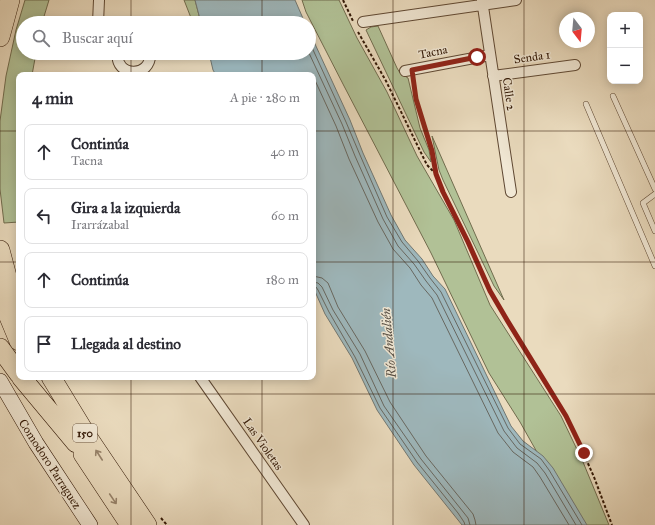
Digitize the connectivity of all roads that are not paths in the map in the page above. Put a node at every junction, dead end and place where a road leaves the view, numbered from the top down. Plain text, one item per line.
1 (10, 0) edge
2 (99, 0) edge
3 (516, 0) edge
4 (483, 2) edge
5 (98, 16) edge
6 (358, 25) road end
7 (0, 37) edge
8 (490, 55) junction
9 (118, 60) edge
10 (150, 60) edge
11 (575, 65) dead end
12 (408, 70) road end
13 (127, 72) edge
14 (137, 72) edge
15 (493, 76) junction
16 (612, 96) dead end
17 (586, 104) dead end
18 (655, 189) edge
19 (511, 192) dead end
20 (655, 194) edge
21 (655, 231) edge
22 (0, 250) edge
23 (655, 266) edge
24 (0, 295) edge
25 (16, 302) edge
26 (16, 334) edge
27 (0, 348) edge
28 (16, 370) edge
29 (23, 380) edge
30 (39, 380) edge
31 (53, 380) edge
32 (202, 380) edge
33 (0, 381) edge
34 (76, 443) junction
35 (122, 487) junction
36 (90, 525) edge
37 (130, 525) edge
38 (147, 525) edge
39 (158, 525) edge
40 (304, 525) edge

1 - 7 highway
2 - 5 street
3 - 4 street
4 - 6 street
4 - 8 street, Calle 2
8 - 12 street, Tacna
8 - 15 street, Calle 2
9 - 13 street
10 - 14 street
11 - 15 street, Senda 1
15 - 19 street, Calle 2
16 - 18 lane
17 - 23 lane
20 - 21 lane
22 - 25 highway
24 - 26 highway
27 - 28 highway
29 - 34 highway
30 - 34 highway, 150
35 -> 31 highway, 150
32 - 40 street, Las Violetas
33 - 36 street, Comodoro Parraguez
34 -> 37 highway, 150
35 - 38 highway, 150
35 - 39 highway

